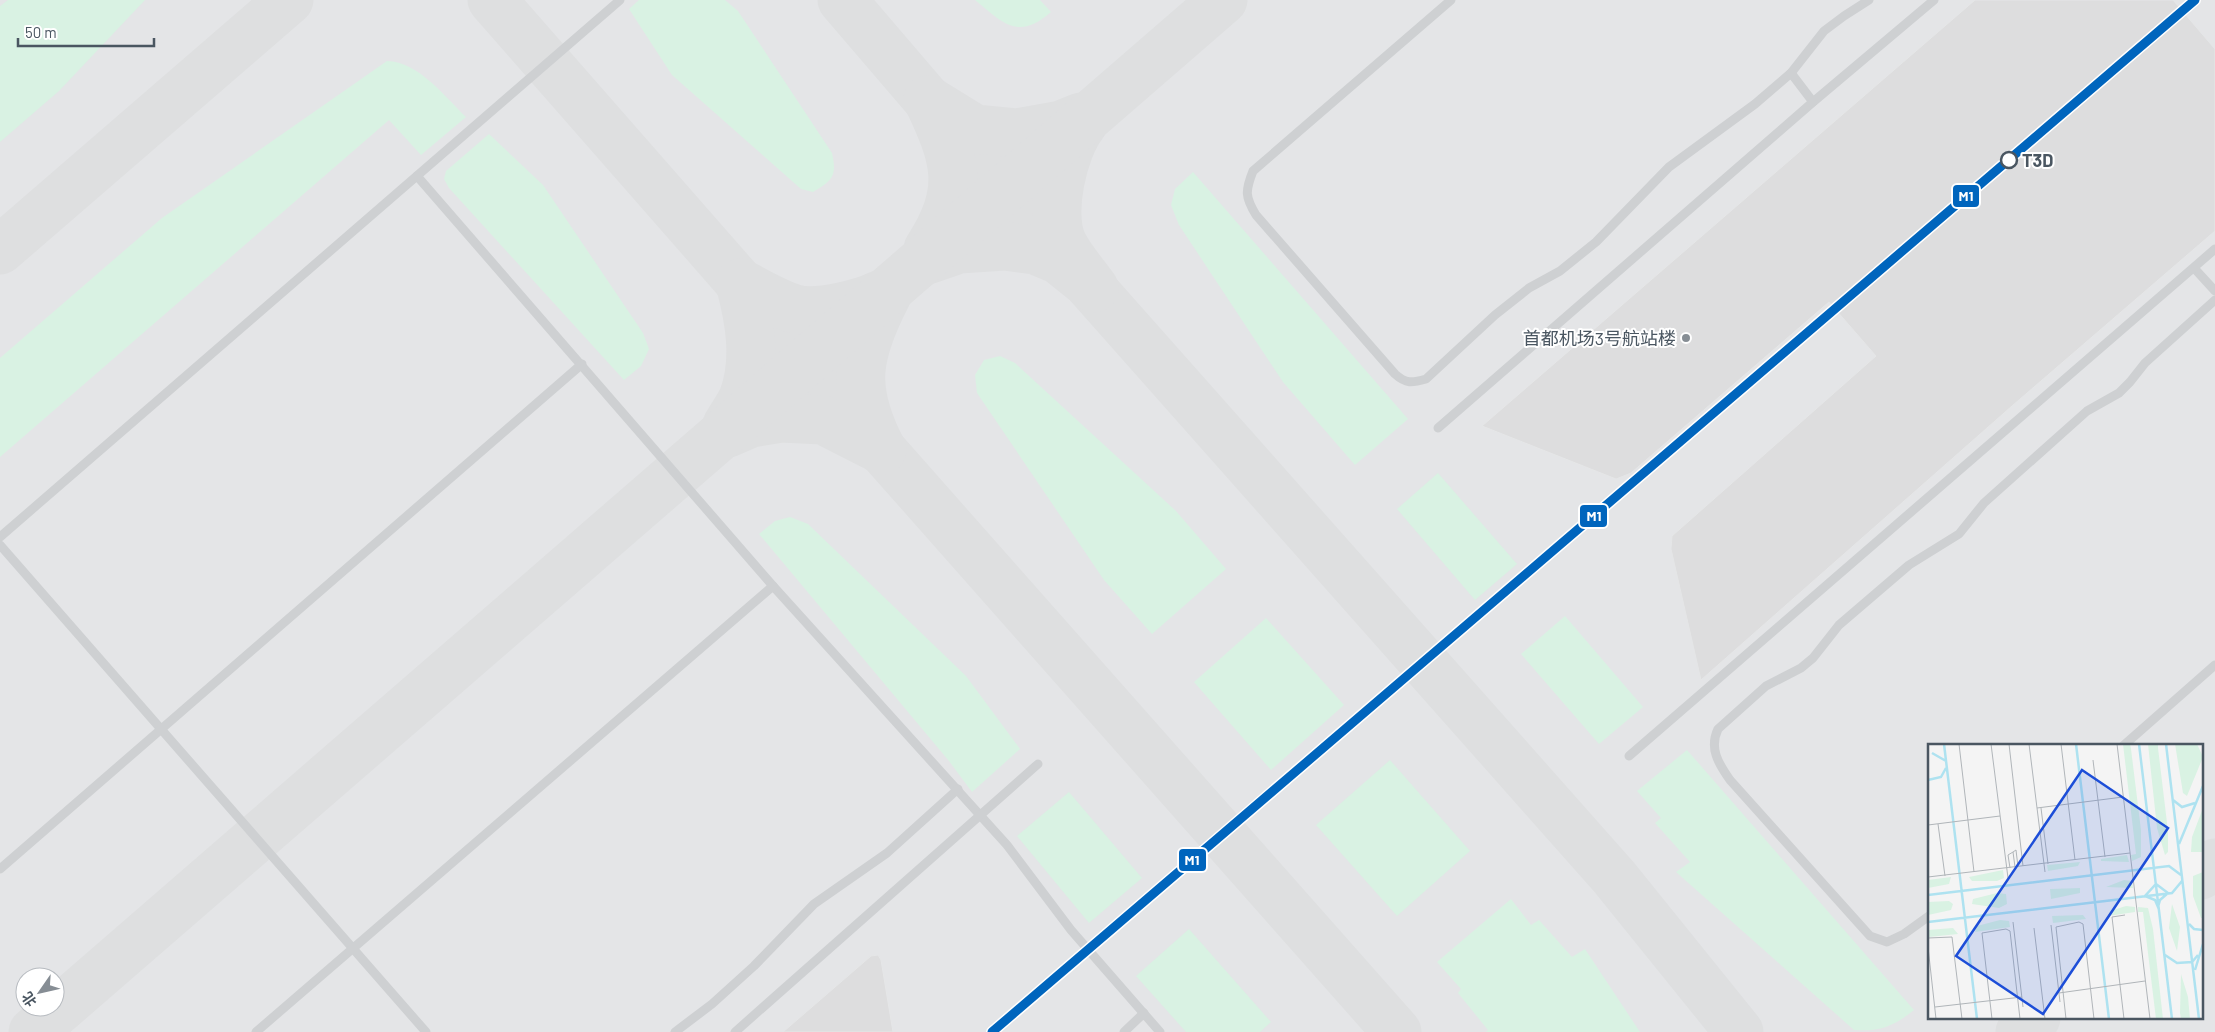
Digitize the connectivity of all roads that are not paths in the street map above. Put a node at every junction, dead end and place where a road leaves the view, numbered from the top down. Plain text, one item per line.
1 (620, 0) edge
2 (1451, 0) edge
3 (1869, 0) edge
4 (1934, 0) edge
5 (1791, 73) junction
6 (1813, 102) junction
7 (417, 176) junction
8 (2215, 249) edge
9 (2194, 268) junction
10 (2215, 291) edge
11 (2215, 300) edge
12 (582, 364) junction
13 (1438, 428) dead end
14 (0, 536) edge
15 (0, 544) edge
16 (774, 586) junction
17 (2215, 665) edge
18 (162, 729) junction
19 (2125, 744) edge
20 (1629, 756) dead end
21 (1038, 764) dead end
22 (958, 789) junction
23 (0, 868) edge
24 (1928, 917) edge
25 (352, 948) junction
26 (1144, 1014) junction
27 (256, 1032) edge
28 (426, 1032) edge
29 (676, 1032) edge
30 (735, 1032) edge
31 (1124, 1032) edge
32 (1160, 1032) edge

1 - 7 lane
2 - 5 lane
3 - 5 lane
4 - 6 lane
5 - 6 lane
6 - 13 lane
7 - 12 lane
7 - 14 lane
8 - 9 lane
9 - 10 lane
9 - 20 lane
11 - 24 lane
12 - 16 lane
12 - 18 lane
15 - 18 lane
16 - 22 lane
16 - 25 lane
17 - 19 lane
18 - 23 lane
18 - 25 lane
21 - 30 lane
22 - 26 lane
22 - 29 lane
25 - 27 lane
25 - 28 lane
26 - 31 lane
26 - 32 lane

